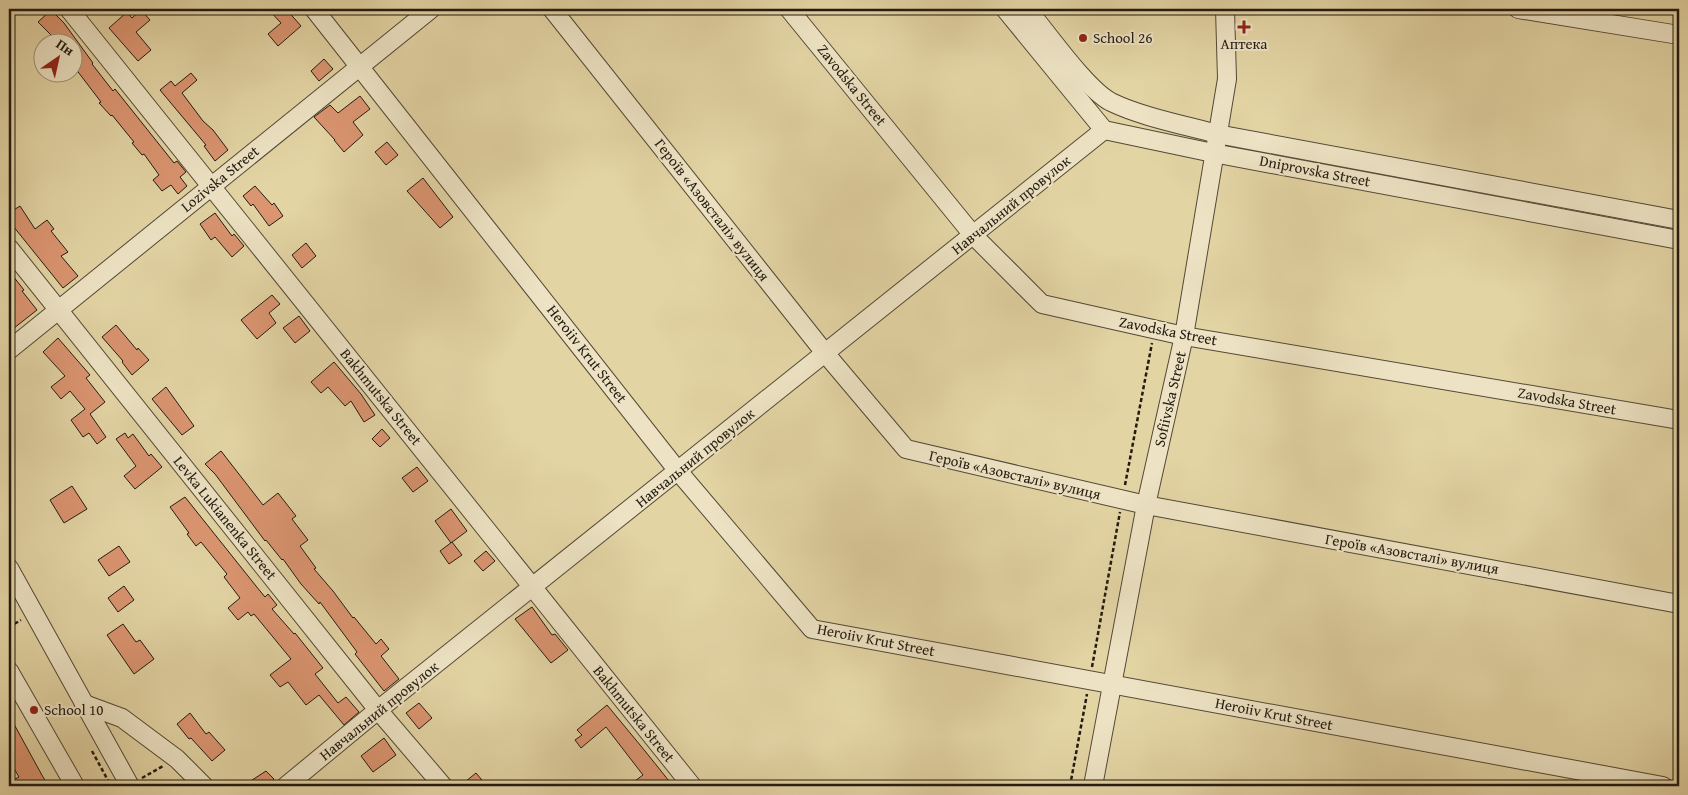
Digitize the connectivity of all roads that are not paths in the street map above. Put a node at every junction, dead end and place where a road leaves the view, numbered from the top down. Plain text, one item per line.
1 (69, 9) edge
2 (314, 9) edge
3 (431, 9) edge
4 (552, 9) edge
5 (789, 9) edge
6 (1005, 9) edge
7 (1027, 9) edge
8 (1225, 9) edge
9 (1518, 9) edge
10 (1679, 35) edge
11 (360, 66) junction
12 (1104, 130) junction
13 (1217, 134) junction
14 (1214, 152) junction
15 (212, 186) junction
16 (1679, 220) edge
17 (973, 235) junction
18 (1679, 240) edge
19 (9, 248) edge
20 (58, 310) junction
21 (1184, 336) junction
22 (9, 350) edge
23 (825, 353) junction
24 (1679, 420) edge
25 (678, 471) junction
26 (1146, 505) junction
27 (9, 568) edge
28 (533, 587) junction
29 (1679, 604) edge
30 (9, 671) edge
31 (1112, 684) junction
32 (84, 704) junction
33 (378, 710) junction
34 (132, 784) edge
35 (75, 786) edge
36 (204, 786) edge
37 (286, 786) edge
38 (443, 786) edge
39 (692, 786) edge
40 (1093, 786) edge
41 (1662, 786) edge

1 - 15 street, Bakhmutska Street
2 - 11 street, Heroiiv Krut Street
3 - 11 street, Lozivska Street
4 - 23 street, Героїв «Азовсталі» вулиця
5 - 17 street, Zavodska Street
6 - 12 street
7 - 13 street, Dniprovska Street
8 - 13 street, Sofiivska Street
9 - 10 street
11 - 15 street, Lozivska Street
11 - 25 street, Heroiiv Krut Street
12 - 14 street, Dniprovska Street
12 - 17 street, Навчальний провулок
13 - 14 street, Sofiivska Street
13 - 16 street, Dniprovska Street
14 - 18 street, Dniprovska Street
14 - 21 street, Sofiivska Street
15 - 20 street, Lozivska Street
15 - 28 street, Bakhmutska Street
17 - 21 street, Zavodska Street
17 - 23 street, Навчальний провулок
19 - 20 street, Levka Lukianenka Street
20 - 22 street, Lozivska Street
20 - 33 street, Levka Lukianenka Street
21 - 24 street, Zavodska Street
21 - 26 street, Sofiivska Street
23 - 25 street, Навчальний провулок
23 - 26 street, Героїв «Азовсталі» вулиця
25 - 28 street, Навчальний провулок
25 - 31 street, Heroiiv Krut Street
26 - 29 street, Героїв «Азовсталі» вулиця
26 - 31 street, Sofiivska Street
27 - 32 street
28 - 33 street, Навчальний провулок
28 - 39 street, Bakhmutska Street
30 - 35 street
31 - 40 street, Sofiivska Street
31 - 41 street, Heroiiv Krut Street
32 - 34 street
32 - 36 street
33 - 37 street, Навчальний провулок
33 - 38 street, Levka Lukianenka Street

